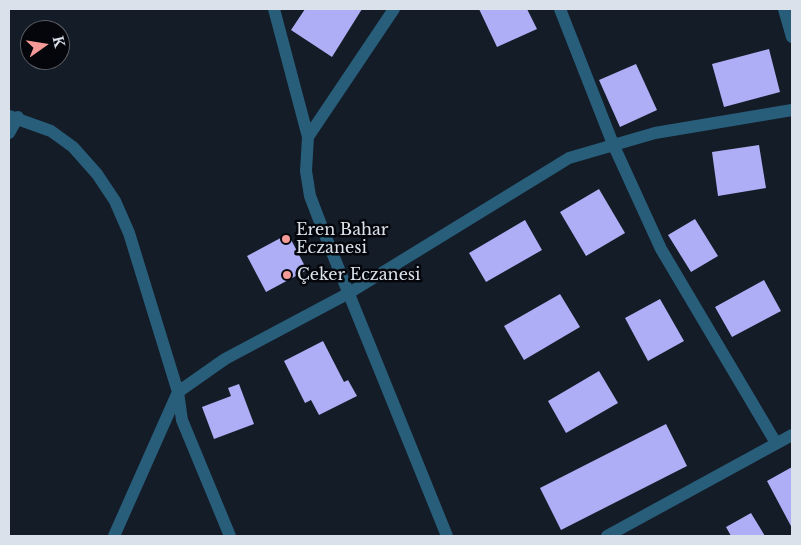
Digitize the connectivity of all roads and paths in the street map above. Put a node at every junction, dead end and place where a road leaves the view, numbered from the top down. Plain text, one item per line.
1 (274, 9) edge
2 (394, 9) edge
3 (560, 9) edge
4 (784, 9) edge
5 (792, 37) edge
6 (792, 110) edge
7 (13, 117) edge
8 (9, 133) edge
9 (308, 136) junction
10 (613, 144) junction
11 (349, 292) junction
12 (178, 392) junction
13 (792, 435) edge
14 (776, 444) junction
15 (114, 536) edge
16 (230, 536) edge
17 (447, 536) edge
18 (607, 536) edge

1 - 9 street
2 - 9 street
3 - 10 street
4 - 5 street
6 - 10 street
7 - 8 street
7 - 12 street
9 - 11 street
10 - 11 street
10 - 14 street
11 - 12 street
11 - 17 street
12 - 15 street
12 - 16 street
13 - 14 street
14 - 18 street

